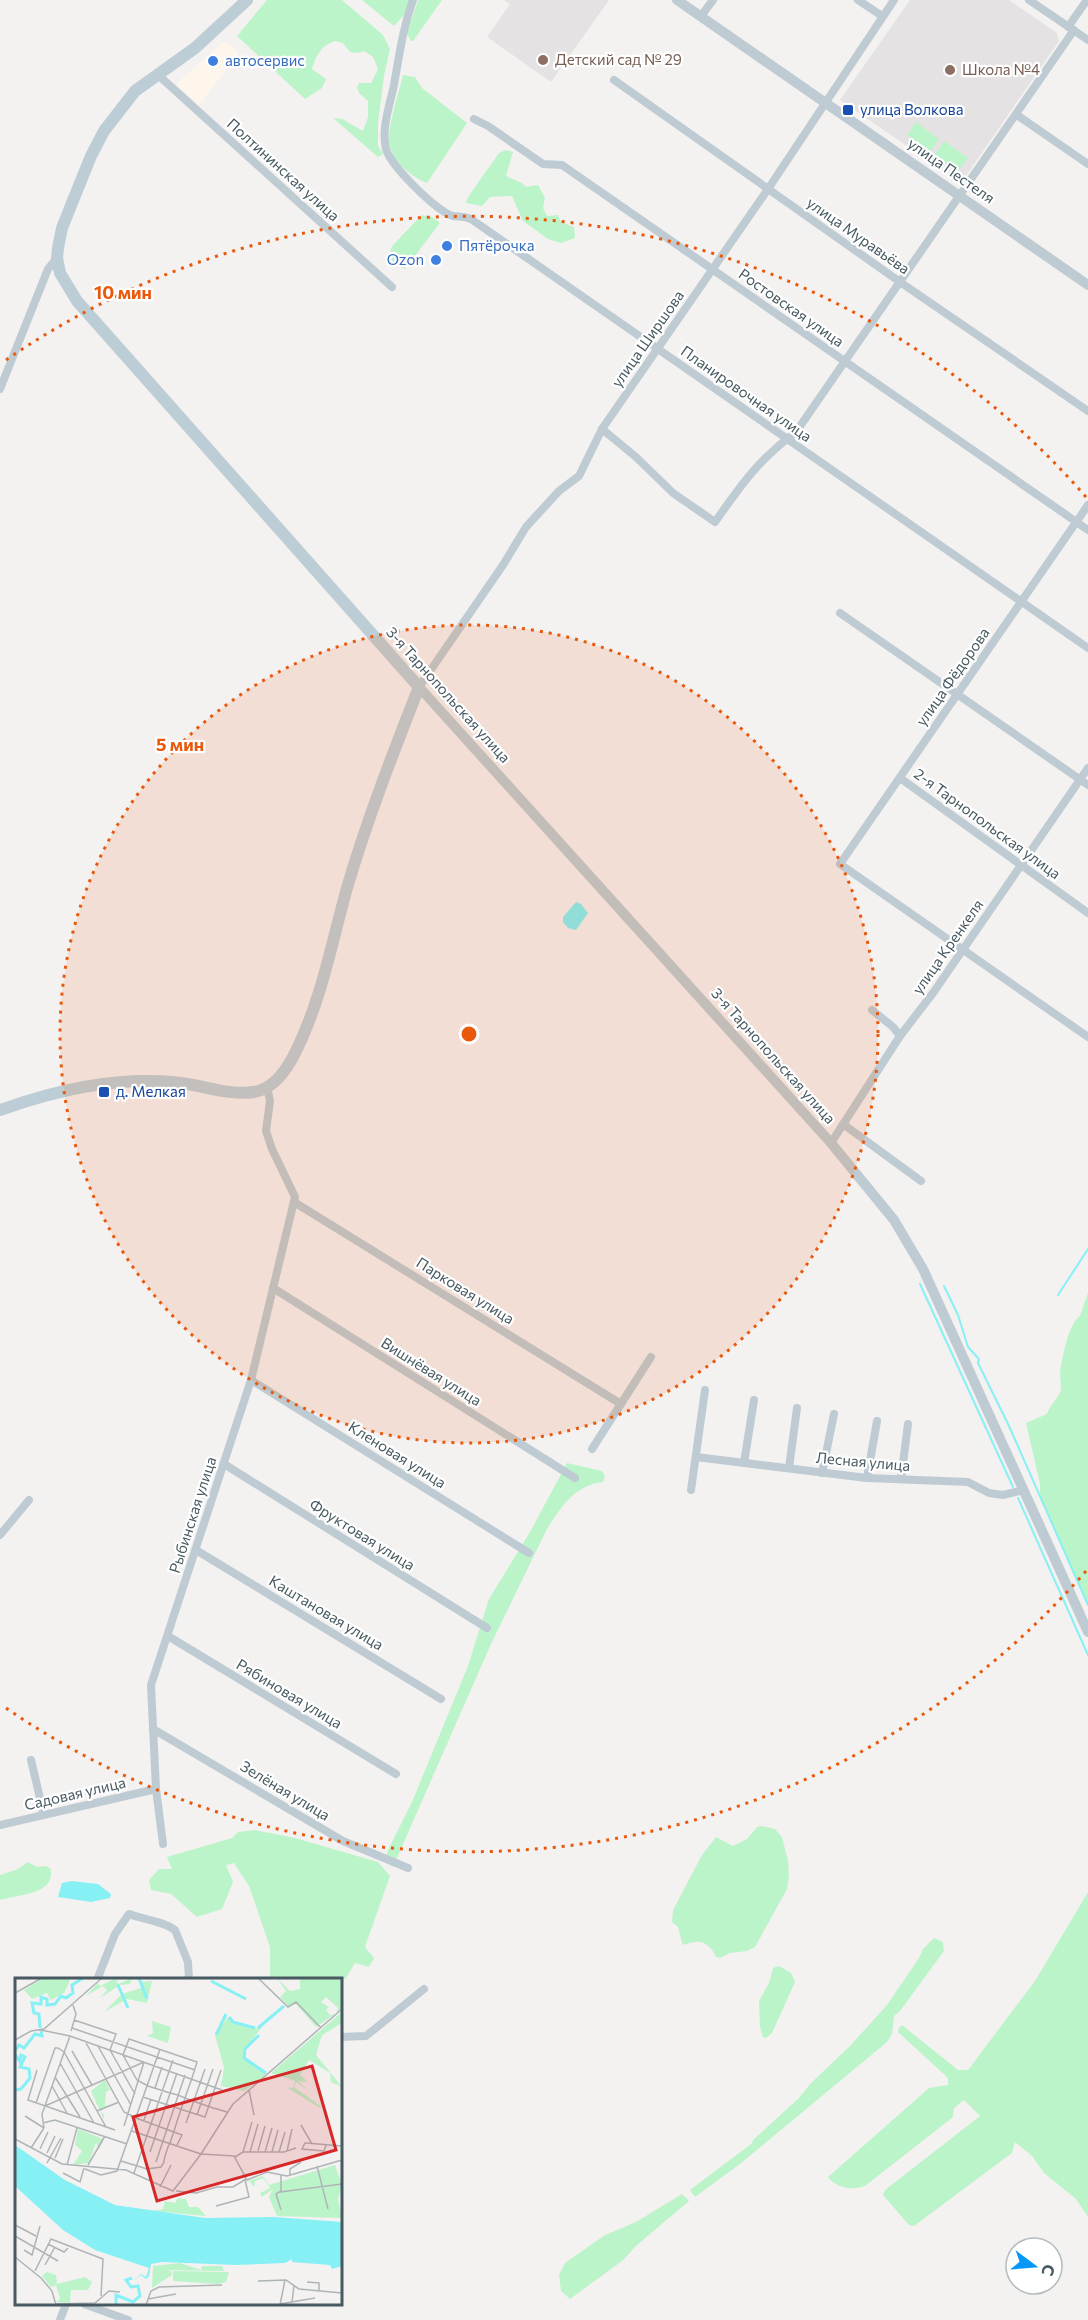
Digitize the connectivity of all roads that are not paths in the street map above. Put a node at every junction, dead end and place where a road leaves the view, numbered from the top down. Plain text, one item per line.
1 (247, 0) edge
2 (413, 0) edge
3 (677, 0) edge
4 (713, 0) edge
5 (858, 0) edge
6 (894, 0) edge
7 (1029, 0) edge
8 (1087, 0) edge
9 (701, 16) junction
10 (882, 16) junction
11 (1071, 28) junction
12 (1088, 40) edge
13 (157, 74) junction
14 (614, 80) dead end
15 (827, 102) junction
16 (1017, 115) junction
17 (474, 119) dead end
18 (1088, 164) edge
19 (768, 189) junction
20 (960, 195) junction
21 (57, 258) junction
22 (713, 269) junction
23 (900, 282) junction
24 (1088, 285) edge
25 (392, 287) dead end
26 (657, 349) junction
27 (844, 362) junction
28 (0, 389) edge
29 (1088, 411) edge
30 (602, 429) junction
31 (788, 438) junction
32 (1088, 505) edge
33 (1076, 522) junction
34 (1088, 530) edge
35 (1021, 602) junction
36 (840, 614) dead end
37 (1088, 648) edge
38 (419, 687) junction
39 (958, 694) junction
40 (1088, 768) edge
41 (900, 778) junction
42 (1084, 782) edge
43 (1021, 866) junction
44 (1088, 912) edge
45 (963, 949) junction
46 (873, 1010) dead end
47 (900, 1036) junction
48 (1088, 1038) edge
49 (267, 1088) junction
50 (0, 1110) edge
51 (843, 1124) junction
52 (831, 1143) junction
53 (921, 1181) dead end
54 (295, 1200) junction
55 (273, 1288) junction
56 (651, 1357) dead end
57 (251, 1380) junction
58 (705, 1389) dead end
59 (754, 1400) dead end
60 (621, 1404) junction
61 (797, 1408) dead end
62 (834, 1414) dead end
63 (877, 1420) dead end
64 (908, 1424) dead end
65 (592, 1449) dead end
66 (696, 1457) junction
67 (744, 1463) junction
68 (224, 1464) junction
69 (789, 1468) junction
70 (822, 1473) junction
71 (576, 1478) dead end
72 (867, 1478) junction
73 (901, 1479) junction
74 (692, 1490) dead end
75 (1024, 1490) junction
76 (29, 1500) dead end
77 (0, 1534) edge
78 (196, 1550) junction
79 (529, 1553) dead end
80 (487, 1628) dead end
81 (1088, 1632) edge
82 (168, 1636) junction
83 (441, 1699) dead end
84 (153, 1729) junction
85 (31, 1760) dead end
86 (396, 1774) dead end
87 (156, 1789) junction
88 (44, 1815) junction
89 (0, 1825) edge
90 (163, 1844) dead end
91 (408, 1868) dead end
92 (98, 1978) edge
93 (189, 1978) edge
94 (424, 1989) dead end
95 (342, 2037) edge
96 (66, 2305) edge
97 (87, 2305) edge
98 (60, 2320) edge
99 (128, 2320) edge

1 - 13 main road
2 - 26 street, Планировочная улица
3 - 9 street, улица Пестеля
4 - 9 street
5 - 10 street
6 - 10 street, улица Ширшова
7 - 11 street
8 - 11 street
9 - 15 street, улица Пестеля
10 - 15 street, улица Ширшова
11 - 12 street
11 - 16 street
13 - 21 main road
13 - 25 street, Полтининская улица
14 - 19 street, улица Муравьёва
15 - 19 street, улица Ширшова
15 - 20 street, улица Пестеля
16 - 18 street
16 - 20 street
17 - 22 street, Ростовская улица
19 - 22 street, улица Ширшова
19 - 23 street, улица Муравьёва
20 - 23 street
20 - 24 street, улица Пестеля
21 - 28 street
21 - 38 main road, 3-я Тарнопольская улица
22 - 26 street, улица Ширшова
22 - 27 street, Ростовская улица
23 - 27 street
23 - 29 street, улица Муравьёва
26 - 30 street, улица Ширшова
26 - 31 street, Планировочная улица
27 - 31 street
27 - 33 street, Ростовская улица
30 - 31 street
30 - 38 street, улица Ширшова
31 - 35 street, Планировочная улица
32 - 33 street, улица Фёдорова
33 - 34 street, Ростовская улица
33 - 35 street, улица Фёдорова
35 - 37 street, Планировочная улица
35 - 39 street, улица Фёдорова
36 - 39 street
38 - 49 main road
38 - 52 street, 3-я Тарнопольская улица
39 - 41 street, улица Фёдорова
39 - 42 street
40 - 42 street, улица Кренкеля
41 - 43 street, 2-я Тарнопольская улица
41 - 45 street, улица Фёдорова
42 - 43 street, улица Кренкеля
43 - 44 street, 2-я Тарнопольская улица
43 - 45 street, улица Кренкеля
45 - 47 street, улица Кренкеля
45 - 48 street
46 - 47 street
47 - 51 street, улица Кренкеля
49 - 50 main road
49 - 54 street
51 - 52 street, улица Кренкеля
51 - 53 street
52 - 75 street, 3-я Тарнопольская улица
54 - 55 street, Рыбинская улица
54 - 60 street, Парковая улица
55 - 57 street, Рыбинская улица
55 - 71 street, Вишнёвая улица
56 - 60 street
57 - 68 street, Рыбинская улица
57 - 79 street, Кленовая улица
58 - 66 street
59 - 67 street
60 - 65 street
61 - 69 street
62 - 70 street
63 - 72 street
64 - 73 street
66 - 67 street, Лесная улица
66 - 74 street
67 - 69 street, Лесная улица
68 - 78 street, Рыбинская улица
68 - 80 street, Фруктовая улица
69 - 70 street, Лесная улица
70 - 72 street, Лесная улица
72 - 73 street, Лесная улица
73 - 75 street, Лесная улица
75 - 81 street, 3-я Тарнопольская улица
76 - 77 street
78 - 82 street, Рыбинская улица
78 - 83 street, Каштановая улица
82 - 84 street, Рыбинская улица
82 - 86 street, Рябиновая улица
84 - 87 street, Рыбинская улица
84 - 91 street, Зелёная улица
85 - 88 street
87 - 88 street, Садовая улица
87 - 90 street, Рыбинская улица
88 - 89 street, Садовая улица
92 - 93 street
94 - 95 street
96 - 98 street
97 - 99 street

